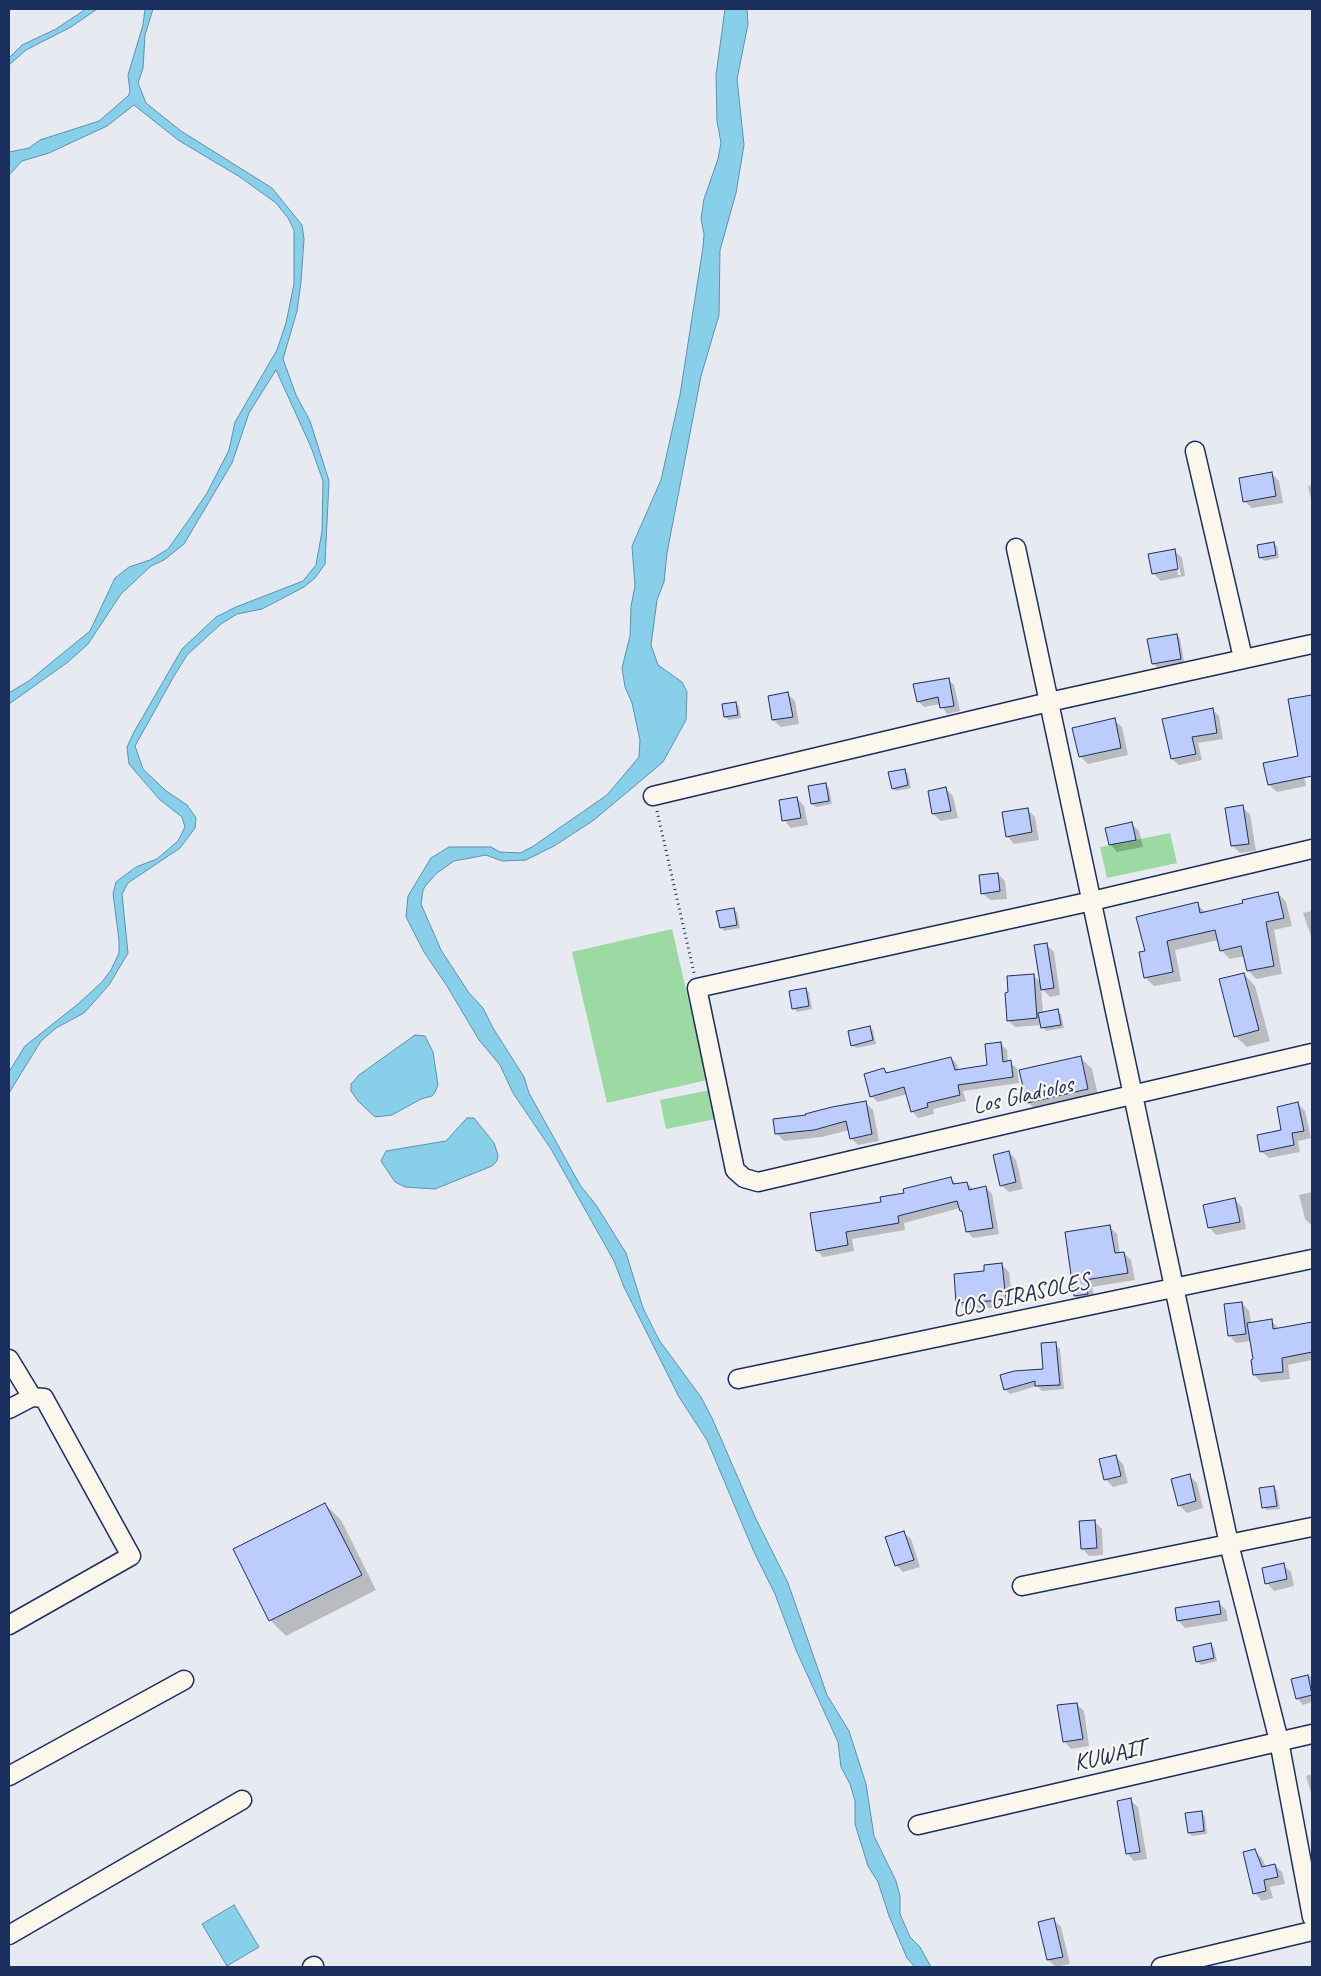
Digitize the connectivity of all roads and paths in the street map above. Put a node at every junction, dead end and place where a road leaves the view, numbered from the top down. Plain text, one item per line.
1 (1195, 451) dead end
2 (1016, 548) dead end
3 (1312, 644) edge
4 (1243, 658) junction
5 (1049, 702) junction
6 (654, 796) joint
7 (1312, 849) edge
8 (1092, 901) junction
9 (697, 988) junction
10 (1312, 1054) edge
11 (1133, 1094) junction
12 (1312, 1259) edge
13 (1174, 1289) junction
14 (9, 1358) edge
15 (738, 1379) dead end
16 (32, 1397) junction
17 (9, 1409) edge
18 (1312, 1527) edge
19 (1229, 1544) junction
20 (1022, 1586) dead end
21 (9, 1625) edge
22 (184, 1680) dead end
23 (1312, 1734) edge
24 (1279, 1741) junction
25 (9, 1776) edge
26 (242, 1800) dead end
27 (918, 1825) dead end
28 (1312, 1917) edge
29 (1312, 1931) edge
30 (9, 1935) edge
31 (1161, 1967) edge

1 - 4 street
2 - 5 street
3 - 4 street
4 - 5 street
5 - 6 street
5 - 8 street
6 - 9 path
7 - 8 street
8 - 9 street
8 - 11 street
9 - 11 street, Los Gladiolos
10 - 11 street, Los Gladiolos
11 - 13 street
12 - 13 street, LOS GIRASOLES
13 - 15 street, LOS GIRASOLES
13 - 19 street
14 - 16 street
16 - 17 street
16 - 21 street
18 - 19 street
19 - 20 street
19 - 24 street
22 - 25 street
23 - 24 street, KUWAIT
24 - 27 street, KUWAIT
24 - 28 street
26 - 30 street
29 - 31 street

